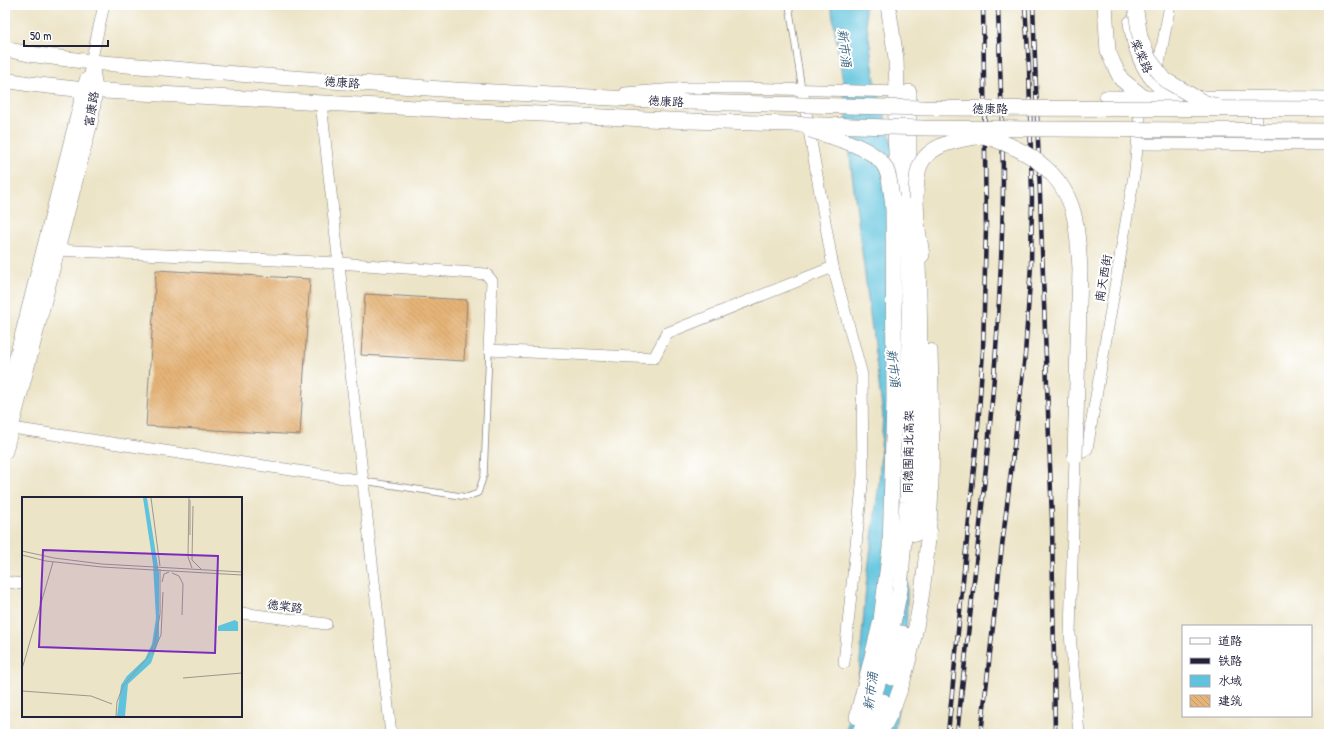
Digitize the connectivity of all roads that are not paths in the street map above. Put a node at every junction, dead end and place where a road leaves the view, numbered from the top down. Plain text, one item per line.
1 (104, 5) edge
2 (789, 5) edge
3 (888, 5) edge
4 (1129, 5) edge
5 (1135, 5) edge
6 (1170, 5) edge
7 (1105, 10) edge
8 (5, 49) edge
9 (91, 62) junction
10 (5, 80) edge
11 (90, 90) junction
12 (802, 90) junction
13 (897, 92) junction
14 (1150, 92) junction
15 (1105, 96) dead end
16 (1175, 96) joint
17 (1256, 96) junction
18 (592, 97) junction
19 (1329, 97) edge
20 (321, 103) junction
21 (1240, 109) junction
22 (1329, 109) edge
23 (790, 125) junction
24 (1034, 129) junction
25 (1329, 131) edge
26 (984, 136) junction
27 (1138, 144) junction
28 (1257, 145) junction
29 (1329, 145) edge
30 (56, 250) junction
31 (339, 263) junction
32 (833, 267) junction
33 (915, 311) junction
34 (489, 350) junction
35 (5, 404) edge
36 (12, 428) junction
37 (5, 451) edge
38 (1075, 457) junction
39 (364, 481) junction
40 (5, 582) edge
41 (22, 584) edge
42 (242, 613) edge
43 (326, 624) dead end
44 (844, 663) dead end
45 (391, 734) edge
46 (853, 734) edge
47 (859, 734) edge
48 (870, 734) edge
49 (879, 734) edge
50 (1079, 734) edge

1 - 9 street
2 - 12 lane
3 - 13 main road, 同德围南北高架
4 - 14 main road, 棠棠路
5 - 21 main road, bridge
6 - 14 street, 南天西街
7 - 14 main road, 棠棠路
8 - 9 main road, 德康路
9 - 11 main road, 富康路
9 - 18 main road, 德康路
10 - 11 main road, 德康路
11 - 20 main road, 德康路
11 - 30 main road, 富康路
11 - 35 main road, 富康路
12 - 13 street
12 - 18 street
12 - 32 street
13 - 33 main road, 同德围南北高架
14 - 15 street
14 - 16 main road, 棠棠路
14 - 27 street, 南天西街
16 - 17 street
17 - 19 street
17 - 28 street
18 - 21 main road, 德康路, bridge
20 - 23 main road, 德康路, bridge
20 - 31 street
21 - 22 main road, 德康路, bridge
23 - 24 main road, 德康路, bridge
23 - 46 main road, bridge
24 - 25 main road, 德康路, bridge
24 - 26 main road, bridge
26 - 38 main road, bridge
26 - 49 main road, bridge
27 - 28 street
27 - 38 street, 南天西街
28 - 29 street
30 - 31 street
30 - 36 main road, 富康路
31 - 34 street
31 - 39 street
32 - 34 street
32 - 44 street
33 - 47 main road, 同德围南北高架
33 - 48 main road, 同德围南北高架
34 - 39 lane
36 - 37 main road, 富康路
36 - 39 street
38 - 50 street
39 - 45 street
40 - 41 street
42 - 43 street, 德棠路

